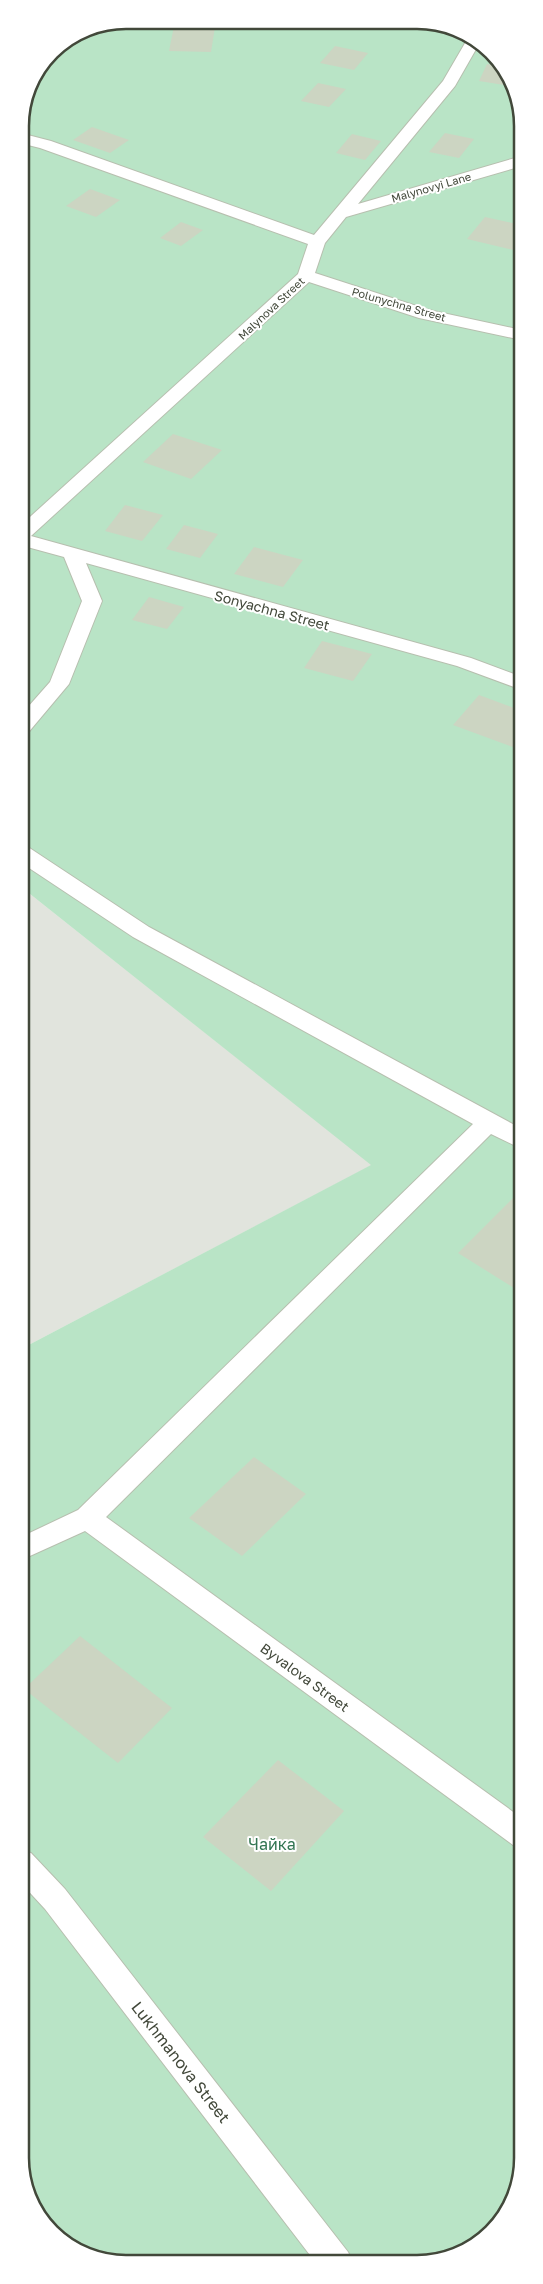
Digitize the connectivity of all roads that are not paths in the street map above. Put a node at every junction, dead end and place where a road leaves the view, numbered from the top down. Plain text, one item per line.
1 (471, 45) edge
2 (29, 140) edge
3 (514, 163) edge
4 (340, 214) junction
5 (317, 242) junction
6 (306, 276) junction
7 (514, 333) edge
8 (29, 529) edge
9 (29, 540) edge
10 (73, 555) junction
11 (514, 681) edge
12 (29, 719) edge
13 (29, 858) edge
14 (490, 1120) junction
15 (514, 1135) edge
16 (88, 1518) junction
17 (29, 1545) edge
18 (514, 1829) edge
19 (29, 1871) edge
20 (331, 2255) edge

1 - 4 lane, Malynova Street
2 - 5 lane
3 - 4 lane, Malynovyi Lane
4 - 5 lane, Malynova Street
5 - 6 lane, Malynova Street
6 - 7 lane, Polunychna Street
6 - 8 lane, Malynova Street
9 - 10 lane, Sonyachna Street
10 - 11 lane, Sonyachna Street
10 - 12 lane
13 - 14 lane
14 - 15 lane
14 - 16 lane
16 - 17 lane
16 - 18 lane, Byvalova Street
19 - 20 lane, Lukhmanova Street

